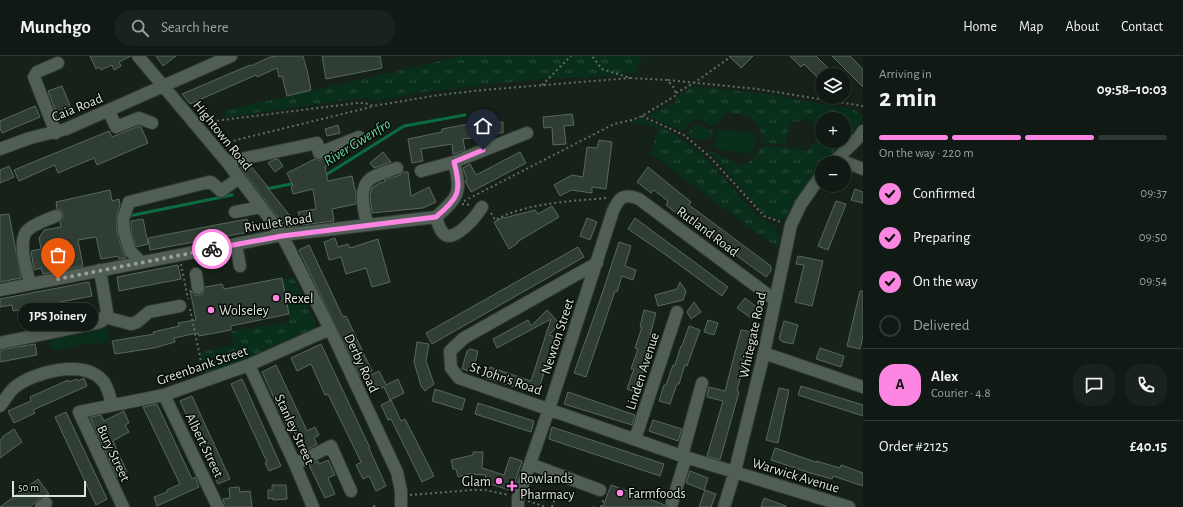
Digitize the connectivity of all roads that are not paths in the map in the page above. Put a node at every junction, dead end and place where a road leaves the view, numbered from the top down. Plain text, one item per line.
1 (138, 56) edge
2 (231, 56) edge
3 (58, 63) dead end
4 (163, 87) junction
5 (109, 110) junction
6 (152, 123) dead end
7 (863, 131) edge
8 (56, 133) junction
9 (527, 133) dead end
10 (359, 137) dead end
11 (0, 149) edge
12 (840, 156) edge
13 (227, 162) junction
14 (454, 162) junction
15 (851, 166) edge
16 (397, 168) dead end
17 (863, 169) edge
18 (421, 171) dead end
19 (239, 178) junction
20 (815, 184) edge
21 (620, 198) joint
22 (261, 207) junction
23 (482, 207) road end
24 (235, 212) dead end
25 (56, 216) dead end
26 (436, 217) junction
27 (367, 225) junction
28 (282, 236) junction
29 (236, 244) junction
30 (141, 262) junction
31 (597, 263) junction
32 (240, 266) dead end
33 (100, 270) junction
34 (196, 274) dead end
35 (30, 284) junction
36 (198, 288) dead end
37 (0, 290) edge
38 (774, 300) junction
39 (180, 306) dead end
40 (677, 312) dead end
41 (105, 317) junction
42 (330, 329) junction
43 (0, 343) edge
44 (764, 353) junction
45 (249, 365) junction
46 (702, 383) dead end
47 (863, 387) edge
48 (164, 395) junction
49 (112, 405) junction
50 (0, 406) edge
51 (549, 409) junction
52 (78, 412) joint
53 (635, 439) junction
54 (684, 456) junction
55 (295, 464) junction
56 (530, 464) junction
57 (735, 471) junction
58 (600, 490) dead end
59 (351, 492) dead end
60 (401, 502) edge
61 (518, 502) edge
62 (672, 503) dead end
63 (122, 507) edge
64 (218, 507) edge
65 (313, 507) edge
66 (724, 507) edge
67 (849, 507) edge

1 - 4 street, Hightown Road
2 - 4 street, Caia Road
3 - 8 street
4 - 5 street, Caia Road
4 - 13 street, Hightown Road
5 - 6 street
5 - 8 street, Caia Road
7 - 12 street
8 - 11 street, Caia Road
9 - 14 street
10 - 13 street
13 - 19 street, Hightown Road
14 - 18 street
14 - 26 street
15 - 17 street
16 - 27 street
19 - 22 street, Hightown Road
19 - 30 street
20 - 38 street, Whitegate Road
21 - 31 street, Newton Street
21 - 38 street, Rutland Road
22 - 24 street
22 - 28 street, Hightown Road
23 - 26 street
25 - 35 street
26 - 27 street, Rivulet Road
27 - 28 street, Rivulet Road
28 - 29 street, Rivulet Road
28 - 42 street, Derby Road
29 - 30 street, Rivulet Road
29 - 32 street
30 - 33 street, Rivulet Road
31 - 51 street, Newton Street
31 - 51 street, St John's Road
33 - 35 street, Rivulet Road
33 - 41 street
34 - 36 street
35 - 37 street, Rivulet Road
38 - 44 street, Whitegate Road
39 - 41 street
40 - 53 street, Linden Avenue
41 - 43 street
42 - 45 street, Greenbank Street
42 - 60 street, Derby Road
44 - 47 street
44 - 57 street, Whitegate Road
45 - 48 street, Greenbank Street
45 - 55 street, Stanley Street
46 - 54 street
48 - 49 street, Greenbank Street
48 - 64 street, Albert Street
49 - 50 street
49 - 52 street, Greenbank Street
51 - 53 street, St John's Road
51 - 56 street, Newton Street
52 - 63 street, Bury Street
53 - 54 street, St John's Road
54 - 57 street, St John's Road
54 - 62 street
55 - 59 street
55 - 65 street, Stanley Street
56 - 58 street
56 - 61 street, Newton Street
57 - 66 street, Whitegate Road
57 - 67 street, Warwick Avenue

